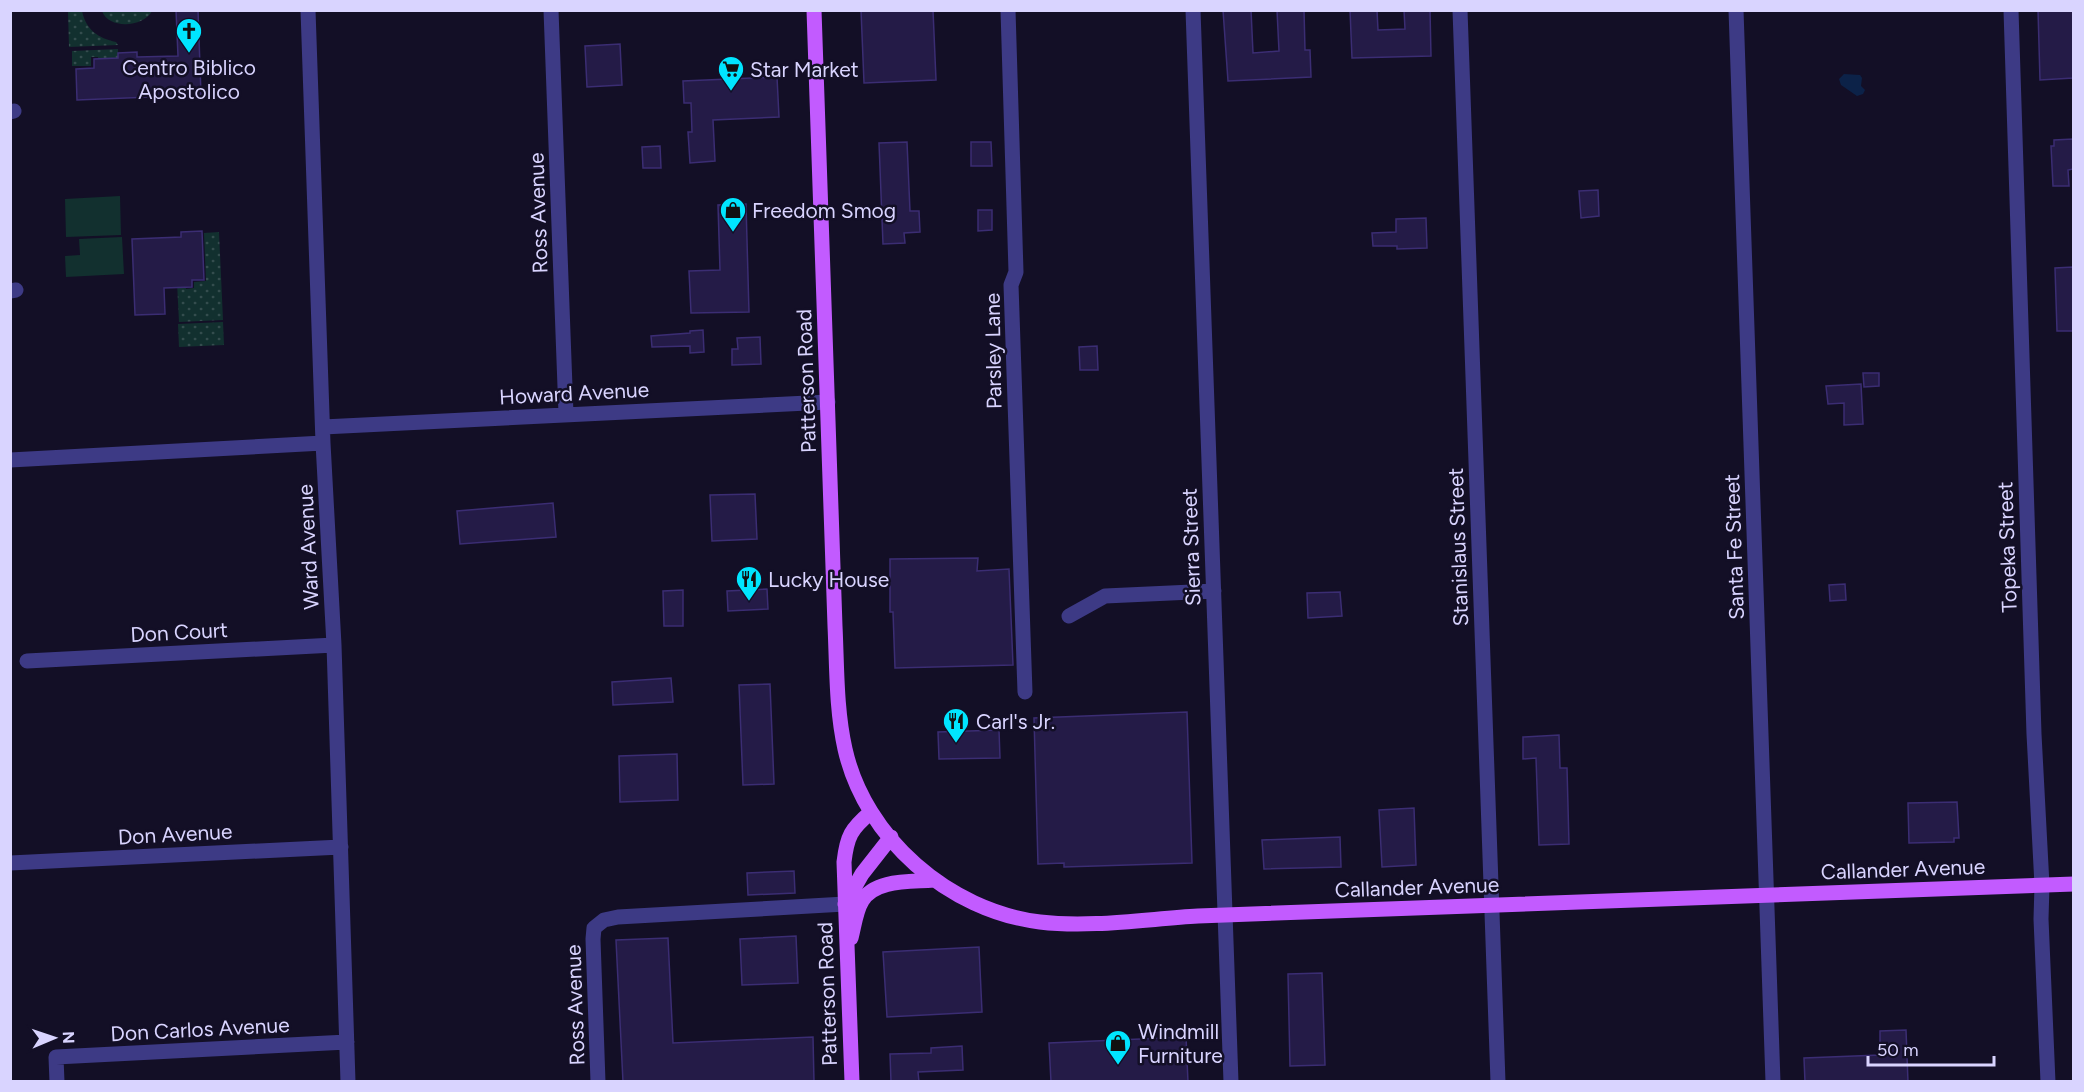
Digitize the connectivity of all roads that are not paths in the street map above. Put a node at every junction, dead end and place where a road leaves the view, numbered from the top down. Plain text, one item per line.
1 (308, 10) edge
2 (551, 10) edge
3 (814, 10) edge
4 (1008, 10) edge
5 (1193, 10) edge
6 (1460, 10) edge
7 (1736, 10) edge
8 (2011, 10) edge
9 (828, 402) junction
10 (566, 414) junction
11 (323, 427) junction
12 (323, 443) junction
13 (10, 460) edge
14 (1214, 591) junction
15 (1069, 616) dead end
16 (334, 645) junction
17 (27, 662) dead end
18 (1025, 692) dead end
19 (845, 749) joint
20 (871, 812) junction
21 (891, 837) junction
22 (341, 847) junction
23 (10, 863) edge
24 (933, 880) junction
25 (2073, 884) edge
26 (2042, 885) junction
27 (1766, 896) junction
28 (845, 904) junction
29 (1492, 905) junction
30 (1225, 915) junction
31 (847, 952) junction
32 (347, 1042) junction
33 (57, 1082) edge
34 (348, 1082) edge
35 (598, 1082) edge
36 (852, 1082) edge
37 (1231, 1082) edge
38 (1498, 1082) edge
39 (1773, 1082) edge
40 (2048, 1082) edge

1 - 11 street, Ward Avenue
2 - 10 street, Ross Avenue
3 - 9 main road, Patterson Road
4 - 18 street, Parsley Lane
5 - 14 street, Sierra Street
6 - 29 street, Stanislaus Street
7 - 27 street, Santa Fe Street
8 - 26 street, Topeka Street
9 - 10 street, Howard Avenue
9 - 19 main road, Patterson Road
10 - 11 street, Howard Avenue
11 - 12 street, Ward Avenue
12 - 13 street
12 - 16 street, Ward Avenue
14 - 15 street
14 - 30 street, Sierra Street
16 - 17 street, Don Court
16 - 22 street, Ward Avenue
19 - 20 main road, Callander Avenue
20 - 21 main road, Callander Avenue
20 - 28 main road, Patterson Road
21 - 24 main road, Callander Avenue
21 - 28 main road, Patterson Road
22 - 23 street, Don Avenue
22 - 32 street, Ward Avenue
24 - 30 main road, Callander Avenue
24 - 31 main road
25 - 26 main road, Callander Avenue
26 - 27 main road, Callander Avenue
26 - 40 street, Topeka Street
27 - 29 main road, Callander Avenue
27 - 39 street, Santa Fe Street
28 - 31 main road, Patterson Road
28 - 35 street, Ross Avenue
29 - 30 main road, Callander Avenue
29 - 38 street, Stanislaus Street
30 - 37 street, Sierra Street
31 - 36 main road, Patterson Road
32 - 33 street, Don Carlos Avenue
32 - 34 street, Ward Avenue

